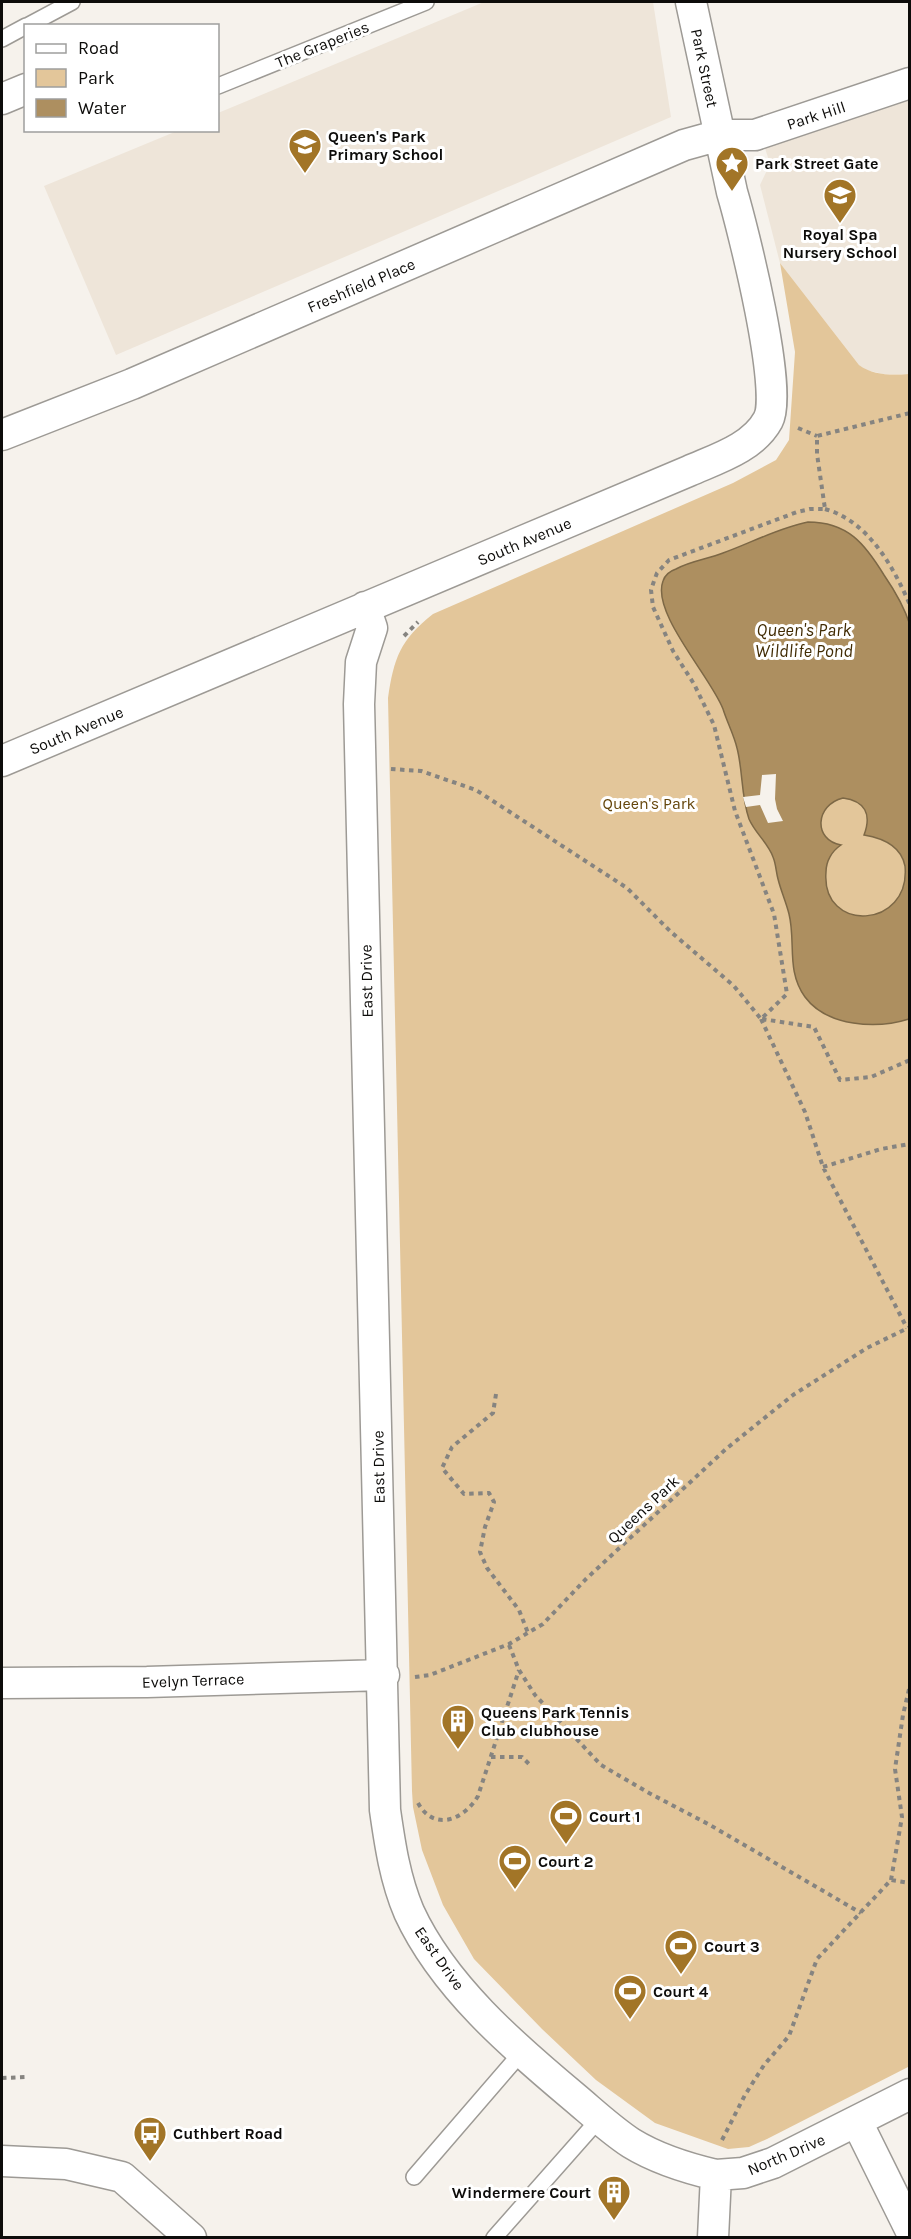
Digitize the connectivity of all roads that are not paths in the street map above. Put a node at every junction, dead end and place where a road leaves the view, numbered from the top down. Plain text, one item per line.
1 (72, 2) edge
2 (426, 2) edge
3 (691, 2) edge
4 (30, 24) edge
5 (24, 27) edge
6 (2, 39) edge
7 (909, 83) edge
8 (219, 86) edge
9 (24, 89) edge
10 (2, 99) edge
11 (720, 135) junction
12 (2, 435) edge
13 (364, 607) junction
14 (2, 761) edge
15 (384, 1675) junction
16 (2, 1683) edge
17 (521, 2053) junction
18 (909, 2094) edge
19 (600, 2118) junction
20 (857, 2122) junction
21 (2, 2161) edge
22 (716, 2175) junction
23 (414, 2177) dead end
24 (905, 2231) edge
25 (191, 2238) edge
26 (494, 2238) edge
27 (713, 2238) edge

1 - 4 lane
2 - 8 lane, The Graperies
3 - 11 street, Park Street
5 - 6 lane
7 - 11 street, Park Hill
9 - 10 street
11 - 12 street, Freshfield Place
11 - 13 street, South Avenue
13 - 14 street, South Avenue
13 - 15 street, East Drive
15 - 16 street, Evelyn Terrace
15 - 17 street, East Drive
17 - 19 street, East Drive
17 - 23 lane
18 - 20 street, North Drive
19 - 22 street, East Drive
19 - 26 lane
20 - 22 street, North Drive
20 - 24 street
21 - 25 street
22 - 27 street

